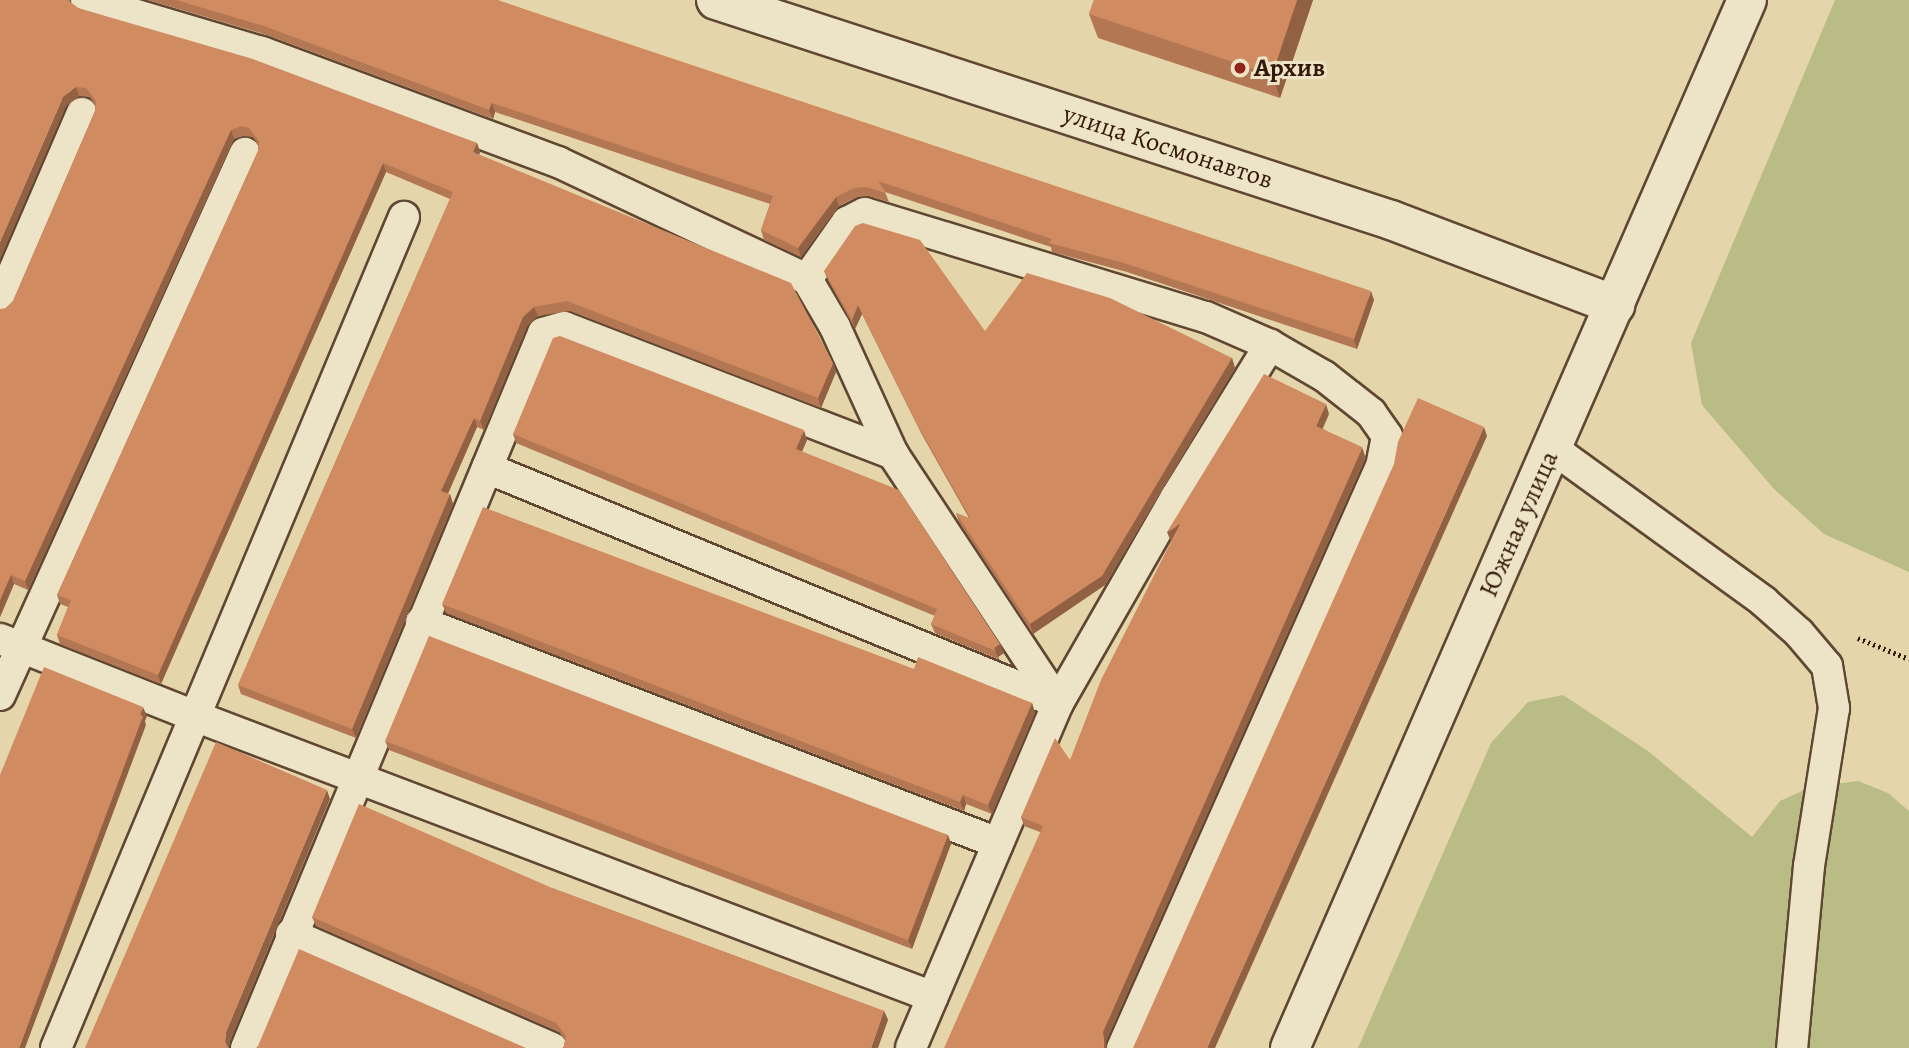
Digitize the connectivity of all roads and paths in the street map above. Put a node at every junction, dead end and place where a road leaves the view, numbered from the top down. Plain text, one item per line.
1 (86, 0) edge
2 (716, 0) edge
3 (1747, 0) edge
4 (82, 113) dead end
5 (245, 153) dead end
6 (404, 217) dead end
7 (807, 279) junction
8 (0, 303) edge
9 (1615, 305) junction
10 (1269, 345) junction
11 (1552, 448) junction
12 (893, 454) junction
13 (487, 468) junction
14 (421, 622) junction
15 (10, 642) edge
16 (0, 695) edge
17 (1058, 704) junction
18 (197, 717) junction
19 (356, 778) junction
20 (998, 844) junction
21 (291, 934) junction
22 (933, 998) junction
23 (56, 1048) edge
24 (246, 1048) edge
25 (552, 1048) edge
26 (911, 1048) edge
27 (1122, 1048) edge
28 (1290, 1048) edge
29 (1792, 1048) edge

1 - 7 lane
2 - 9 main road, улица Космонавтов
3 - 9 main road, Южная улица
4 - 8 lane
5 - 15 lane
6 - 18 lane
7 - 10 lane
7 - 12 lane
9 - 11 main road, Южная улица
10 - 17 lane
10 - 27 lane
11 - 28 main road, Южная улица
11 - 29 lane
12 - 13 lane
12 - 17 lane
13 - 14 lane
13 - 17 lane
14 - 19 lane
14 - 20 lane
15 - 16 lane
15 - 18 lane
17 - 20 lane
18 - 19 lane
18 - 23 lane
19 - 21 lane
19 - 22 lane
20 - 22 lane
21 - 24 lane
21 - 25 lane
22 - 26 lane

